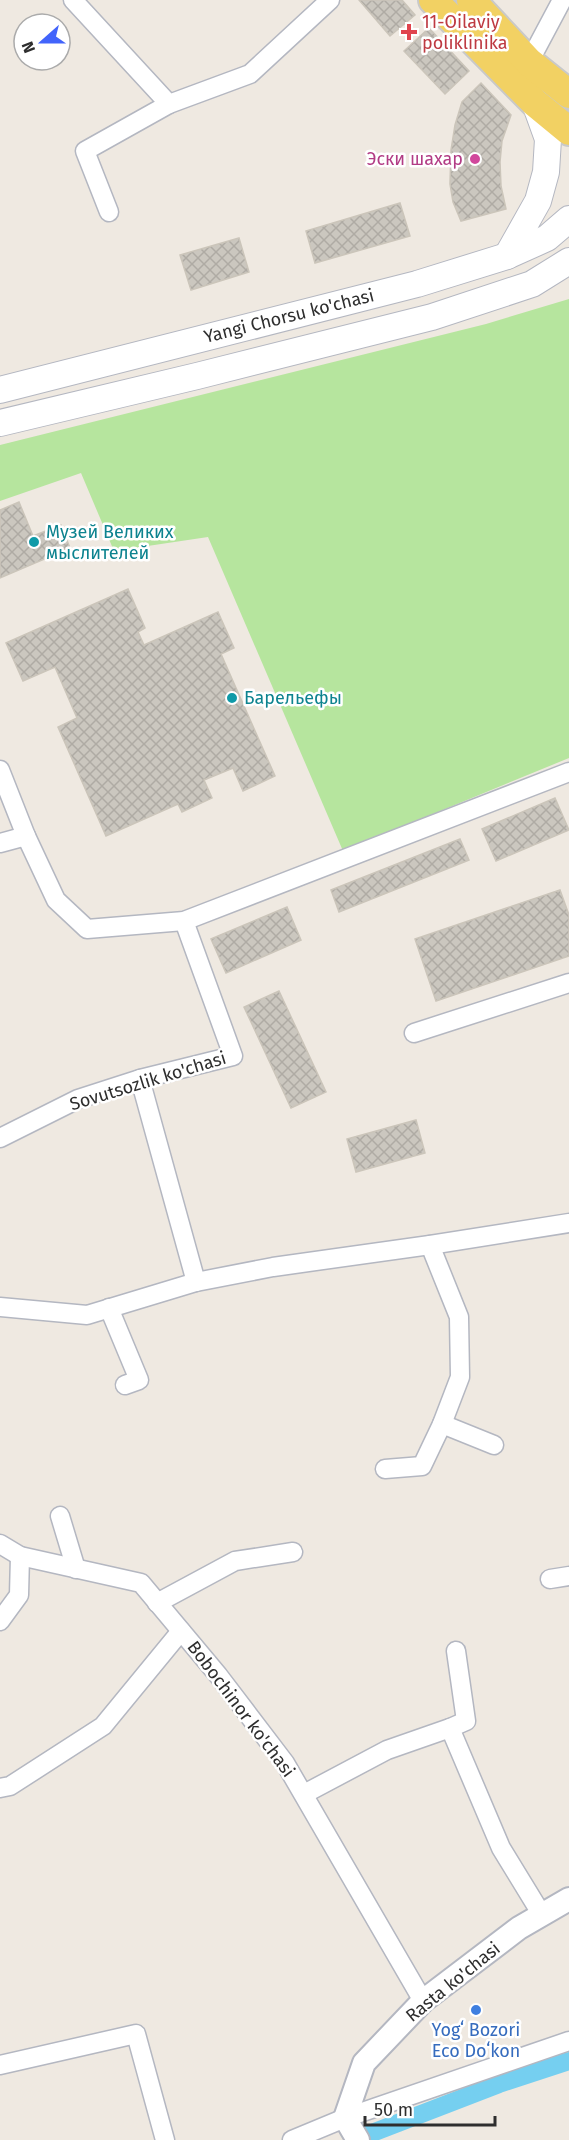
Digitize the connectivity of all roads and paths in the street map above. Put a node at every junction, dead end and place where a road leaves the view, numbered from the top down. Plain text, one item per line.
1 (73, 0) edge
2 (330, 0) edge
3 (432, 0) edge
4 (471, 0) edge
5 (562, 0) edge
6 (554, 79) edge
7 (535, 103) junction
8 (170, 104) junction
9 (569, 130) edge
10 (109, 212) dead end
11 (569, 219) edge
12 (507, 256) junction
13 (569, 261) edge
14 (569, 277) edge
15 (532, 284) junction
16 (0, 390) edge
17 (0, 423) edge
18 (0, 770) edge
19 (569, 772) edge
20 (26, 836) junction
21 (0, 843) edge
22 (184, 921) junction
23 (569, 983) edge
24 (414, 1033) dead end
25 (140, 1079) junction
26 (0, 1138) edge
27 (569, 1223) edge
28 (430, 1245) junction
29 (196, 1282) junction
30 (0, 1306) edge
31 (109, 1308) junction
32 (124, 1385) dead end
33 (442, 1424) junction
34 (494, 1445) dead end
35 (385, 1469) dead end
36 (60, 1516) dead end
37 (0, 1544) edge
38 (293, 1552) dead end
39 (20, 1556) junction
40 (76, 1569) junction
41 (569, 1576) edge
42 (550, 1579) dead end
43 (157, 1603) junction
44 (0, 1621) edge
45 (181, 1631) junction
46 (456, 1651) dead end
47 (450, 1728) junction
48 (0, 1788) edge
49 (304, 1794) junction
50 (569, 1899) edge
51 (542, 1915) junction
52 (423, 2001) junction
53 (569, 2041) edge
54 (0, 2066) edge
55 (345, 2118) junction
56 (165, 2140) edge
57 (292, 2140) edge
58 (358, 2140) edge

1 - 8 street
2 - 8 street
3 - 7 main road
4 - 6 main road
5 - 6 street
7 - 9 main road
7 - 12 main road
8 - 10 street
11 - 12 main road, Yangi Chorsu ko'chasi
12 - 16 main road, Yangi Chorsu ko'chasi
13 - 15 main road, Yangi Chorsu ko'chasi
14 - 15 main road
15 - 17 main road, Yangi Chorsu ko'chasi
18 - 20 street
19 - 22 street
20 - 21 street
20 - 22 street
22 - 25 street, Sovutsozlik ko'chasi
23 - 24 street
25 - 26 street, Sovutsozlik ko'chasi
25 - 29 street
27 - 28 street
28 - 29 street
28 - 33 street
29 - 31 street
30 - 31 street
31 - 32 street
33 - 34 street
33 - 35 street
36 - 40 street
37 - 39 street, Bobochinor ko'chasi
38 - 43 street
39 - 40 street, Bobochinor ko'chasi
39 - 44 street
40 - 43 street, Bobochinor ko'chasi
41 - 42 street
43 - 45 street, Bobochinor ko'chasi
45 - 48 street
45 - 49 street, Bobochinor ko'chasi
46 - 47 street
47 - 49 street
47 - 51 street
49 - 52 street, Bobochinor ko'chasi
50 - 51 street, Rasta ko'chasi
51 - 52 street, Rasta ko'chasi
52 - 55 street, Rasta ko'chasi
53 - 55 street
54 - 56 street
55 - 57 street
55 - 58 street

